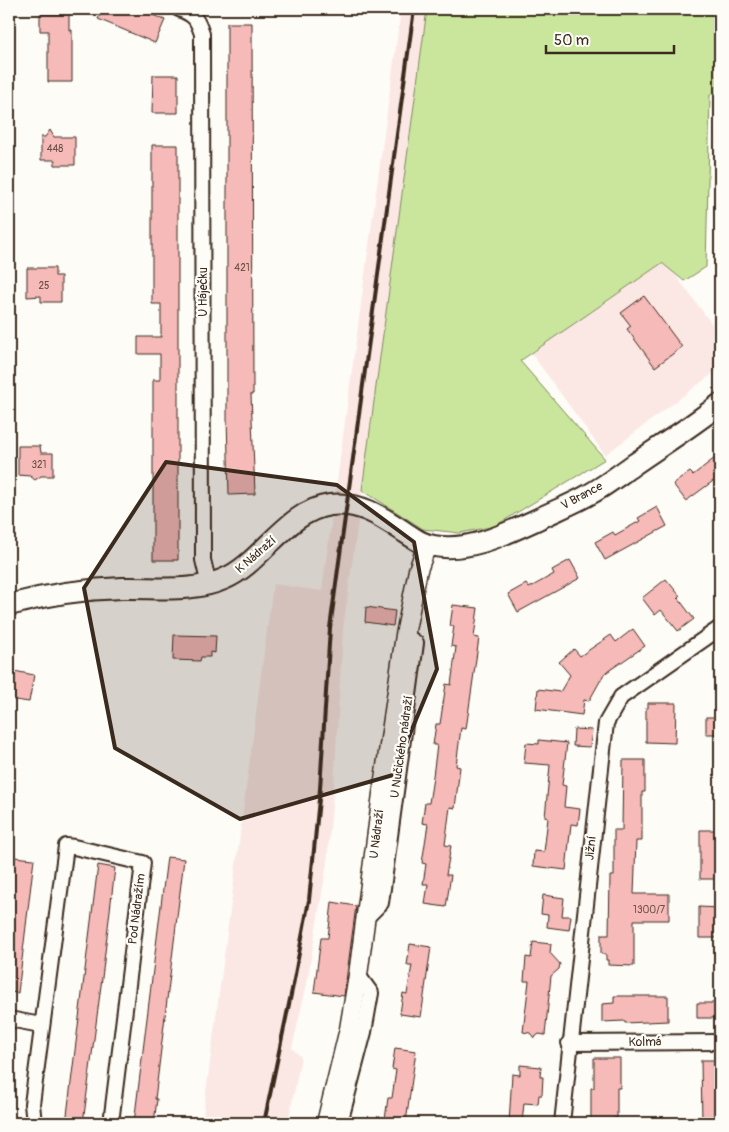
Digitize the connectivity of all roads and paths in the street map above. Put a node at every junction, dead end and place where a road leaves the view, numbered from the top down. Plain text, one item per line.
1 (180, 9) edge
2 (720, 404) edge
3 (427, 544) junction
4 (209, 585) junction
5 (9, 605) edge
6 (720, 628) edge
7 (358, 976) junction
8 (9, 1019) edge
9 (41, 1025) junction
10 (720, 1042) edge
11 (569, 1043) junction
12 (34, 1123) edge
13 (111, 1123) edge
14 (326, 1123) edge
15 (340, 1123) edge
16 (562, 1123) edge

1 - 4 street, U Háječku
2 - 3 main road, V Brance
3 - 4 main road, K Nádraží
3 - 7 street, U Nádraží
4 - 5 main road, K Nádraží
6 - 11 street, Jižní
7 - 14 street, U Nádraží
7 - 15 street
8 - 9 street
9 - 12 street, Pod Nádražím
9 - 13 street, Pod Nádražím
10 - 11 street, Kolmá
11 - 16 street, Jižní

